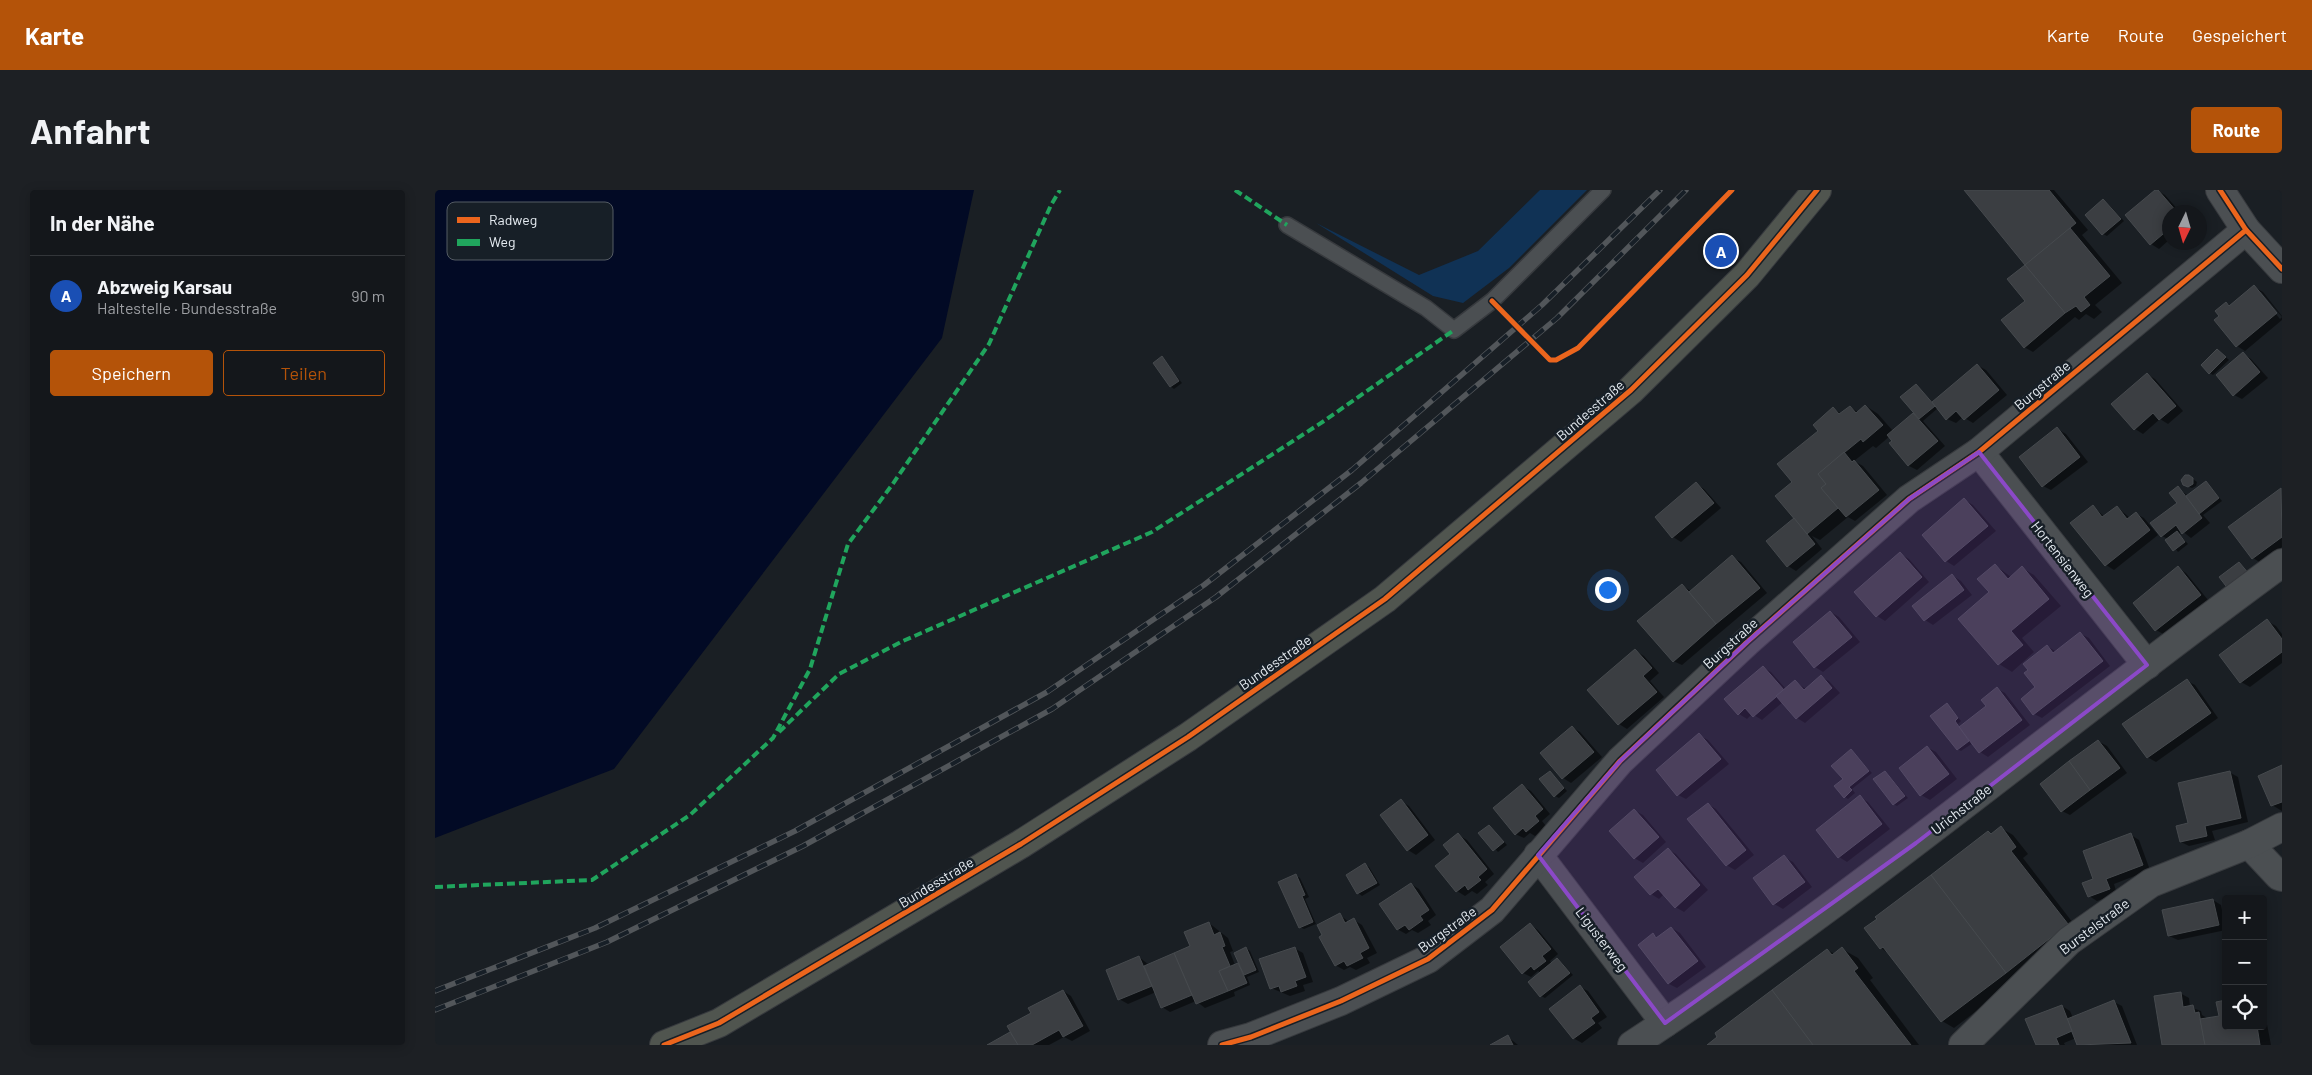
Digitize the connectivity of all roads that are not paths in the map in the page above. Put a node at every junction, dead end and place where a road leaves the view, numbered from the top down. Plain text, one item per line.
1 (1603, 190) edge
2 (1817, 190) edge
3 (2220, 190) edge
4 (1287, 225) dead end
5 (2246, 230) junction
6 (2282, 269) edge
7 (1979, 452) junction
8 (2282, 563) edge
9 (2147, 665) junction
10 (2282, 827) edge
11 (2249, 844) junction
12 (1538, 855) junction
13 (2282, 876) edge
14 (1665, 1023) junction
15 (664, 1045) edge
16 (1222, 1045) edge
17 (1632, 1045) edge
18 (1963, 1045) edge

1 - 4 lane
2 - 15 main road, Bundesstraße
3 - 5 street
5 - 6 street
5 - 7 street, Burgstraße
7 - 9 street, Hortensienweg
7 - 12 street, Burgstraße
8 - 9 street, Urichstraße
9 - 14 street, Urichstraße
10 - 11 street, Burstelstraße
11 - 13 street
11 - 18 street, Burstelstraße
12 - 14 street, Ligusterweg
12 - 16 street, Burgstraße
14 - 17 street, Urichstraße

